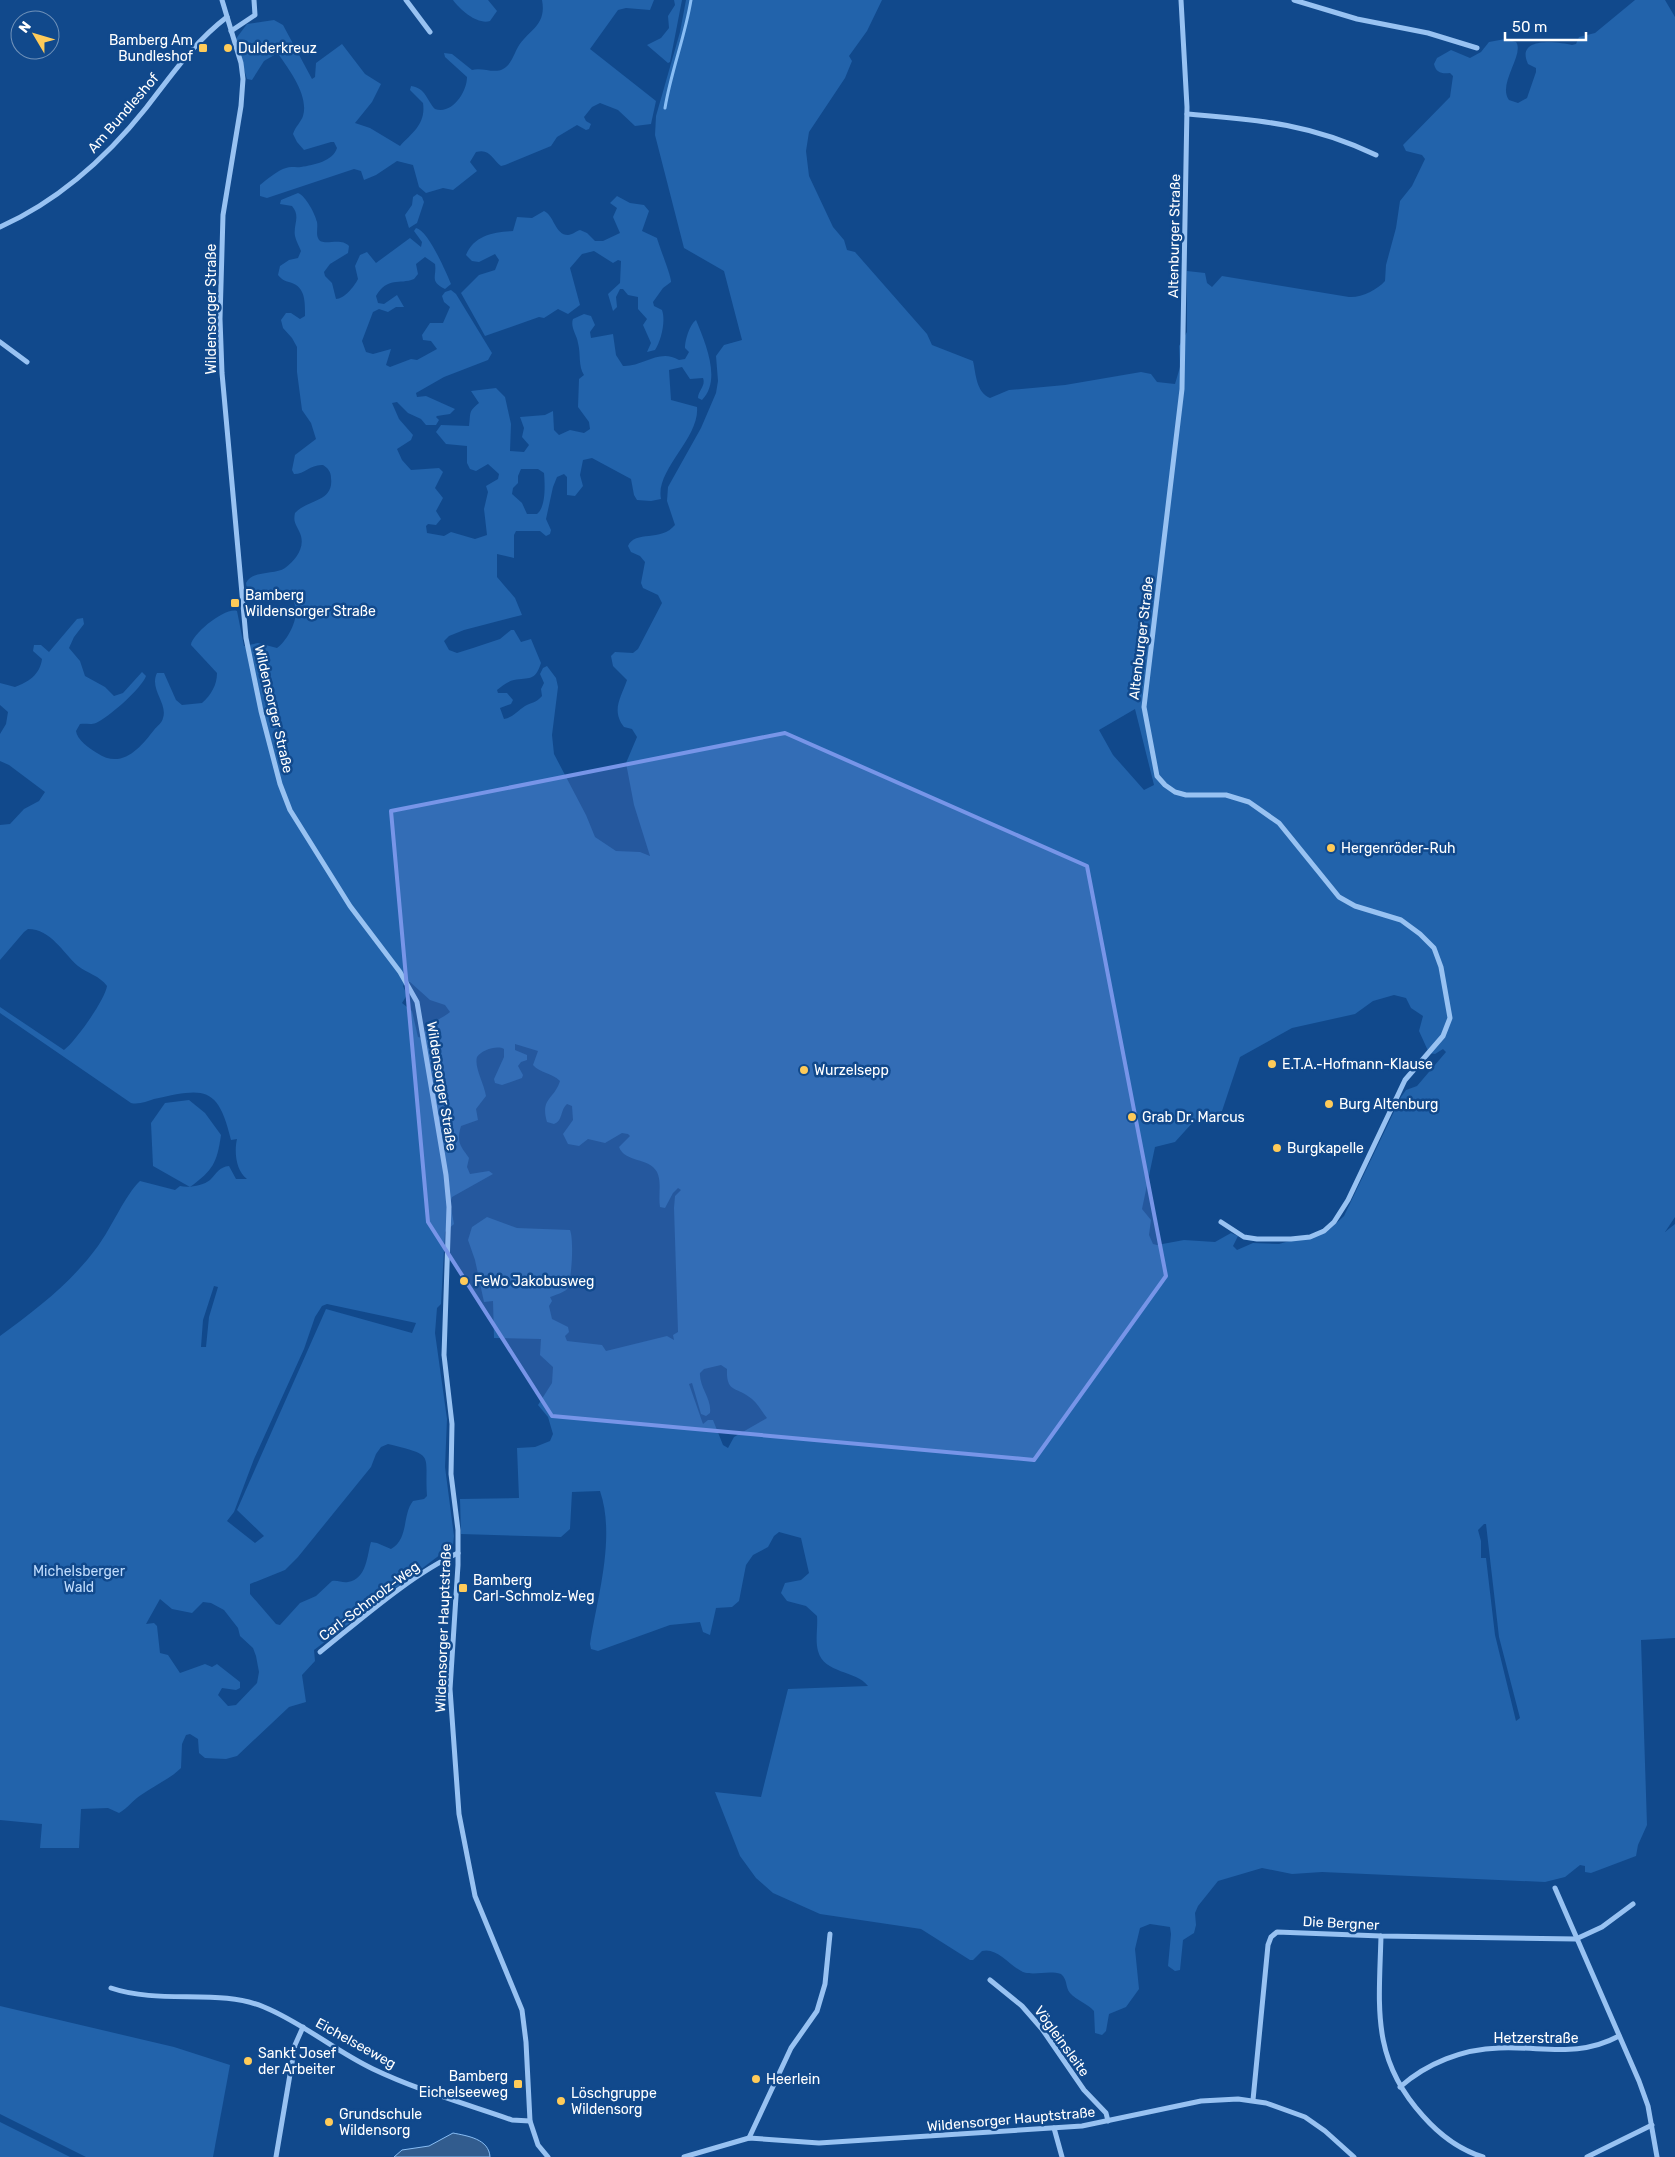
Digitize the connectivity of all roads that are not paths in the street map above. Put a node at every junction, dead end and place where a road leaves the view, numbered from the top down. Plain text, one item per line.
1 (222, 0) edge
2 (254, 0) edge
3 (406, 0) edge
4 (1181, 0) edge
5 (1294, 0) edge
6 (227, 17) junction
7 (231, 31) junction
8 (430, 32) dead end
9 (1478, 48) dead end
10 (1187, 114) junction
11 (1376, 155) dead end
12 (0, 227) edge
13 (0, 342) edge
14 (27, 362) dead end
15 (1221, 1222) dead end
16 (444, 1355) joint
17 (458, 1553) junction
18 (320, 1652) dead end
19 (1555, 1888) dead end
20 (1633, 1904) dead end
21 (830, 1934) dead end
22 (1381, 1936) junction
23 (1576, 1939) junction
24 (990, 1980) dead end
25 (111, 1988) dead end
26 (303, 2027) junction
27 (1620, 2036) junction
28 (1400, 2086) junction
29 (1253, 2100) junction
30 (530, 2121) junction
31 (1108, 2121) junction
32 (1652, 2125) junction
33 (1054, 2128) junction
34 (750, 2138) junction
35 (276, 2157) edge
36 (548, 2157) edge
37 (684, 2157) edge
38 (1062, 2157) edge
39 (1354, 2157) edge
40 (1483, 2157) edge
41 (1587, 2157) edge
42 (1657, 2157) edge

1 - 6 street, Wildensorger Straße
2 - 7 street
3 - 8 street
4 - 10 street, Altenburger Straße
5 - 9 street
6 - 7 street, Wildensorger Straße
6 - 12 street, Am Bundleshof
7 - 16 street, Wildensorger Straße
10 - 11 street
10 - 15 street, Altenburger Straße
13 - 14 street
16 - 17 street, Wildensorger Hauptstraße
17 - 18 street, Carl-Schmolz-Weg
17 - 30 street, Wildensorger Hauptstraße
19 - 23 street
20 - 23 street, Die Bergner
21 - 34 street
22 - 23 street, Die Bergner
22 - 28 street
22 - 29 street, Die Bergner
23 - 27 street
24 - 31 street, Vögleinsleite
25 - 26 street, Eichelseeweg
26 - 30 street, Eichelseeweg
26 - 35 street
27 - 28 street, Hetzerstraße
27 - 32 street
28 - 40 street
29 - 31 street, Wildensorger Hauptstraße
29 - 39 street, Wildensorger Hauptstraße
30 - 36 street, Wildensorger Hauptstraße
31 - 33 street, Wildensorger Hauptstraße
32 - 41 street
32 - 42 street
33 - 34 street, Wildensorger Hauptstraße
33 - 38 street
34 - 37 street, Wildensorger Hauptstraße

